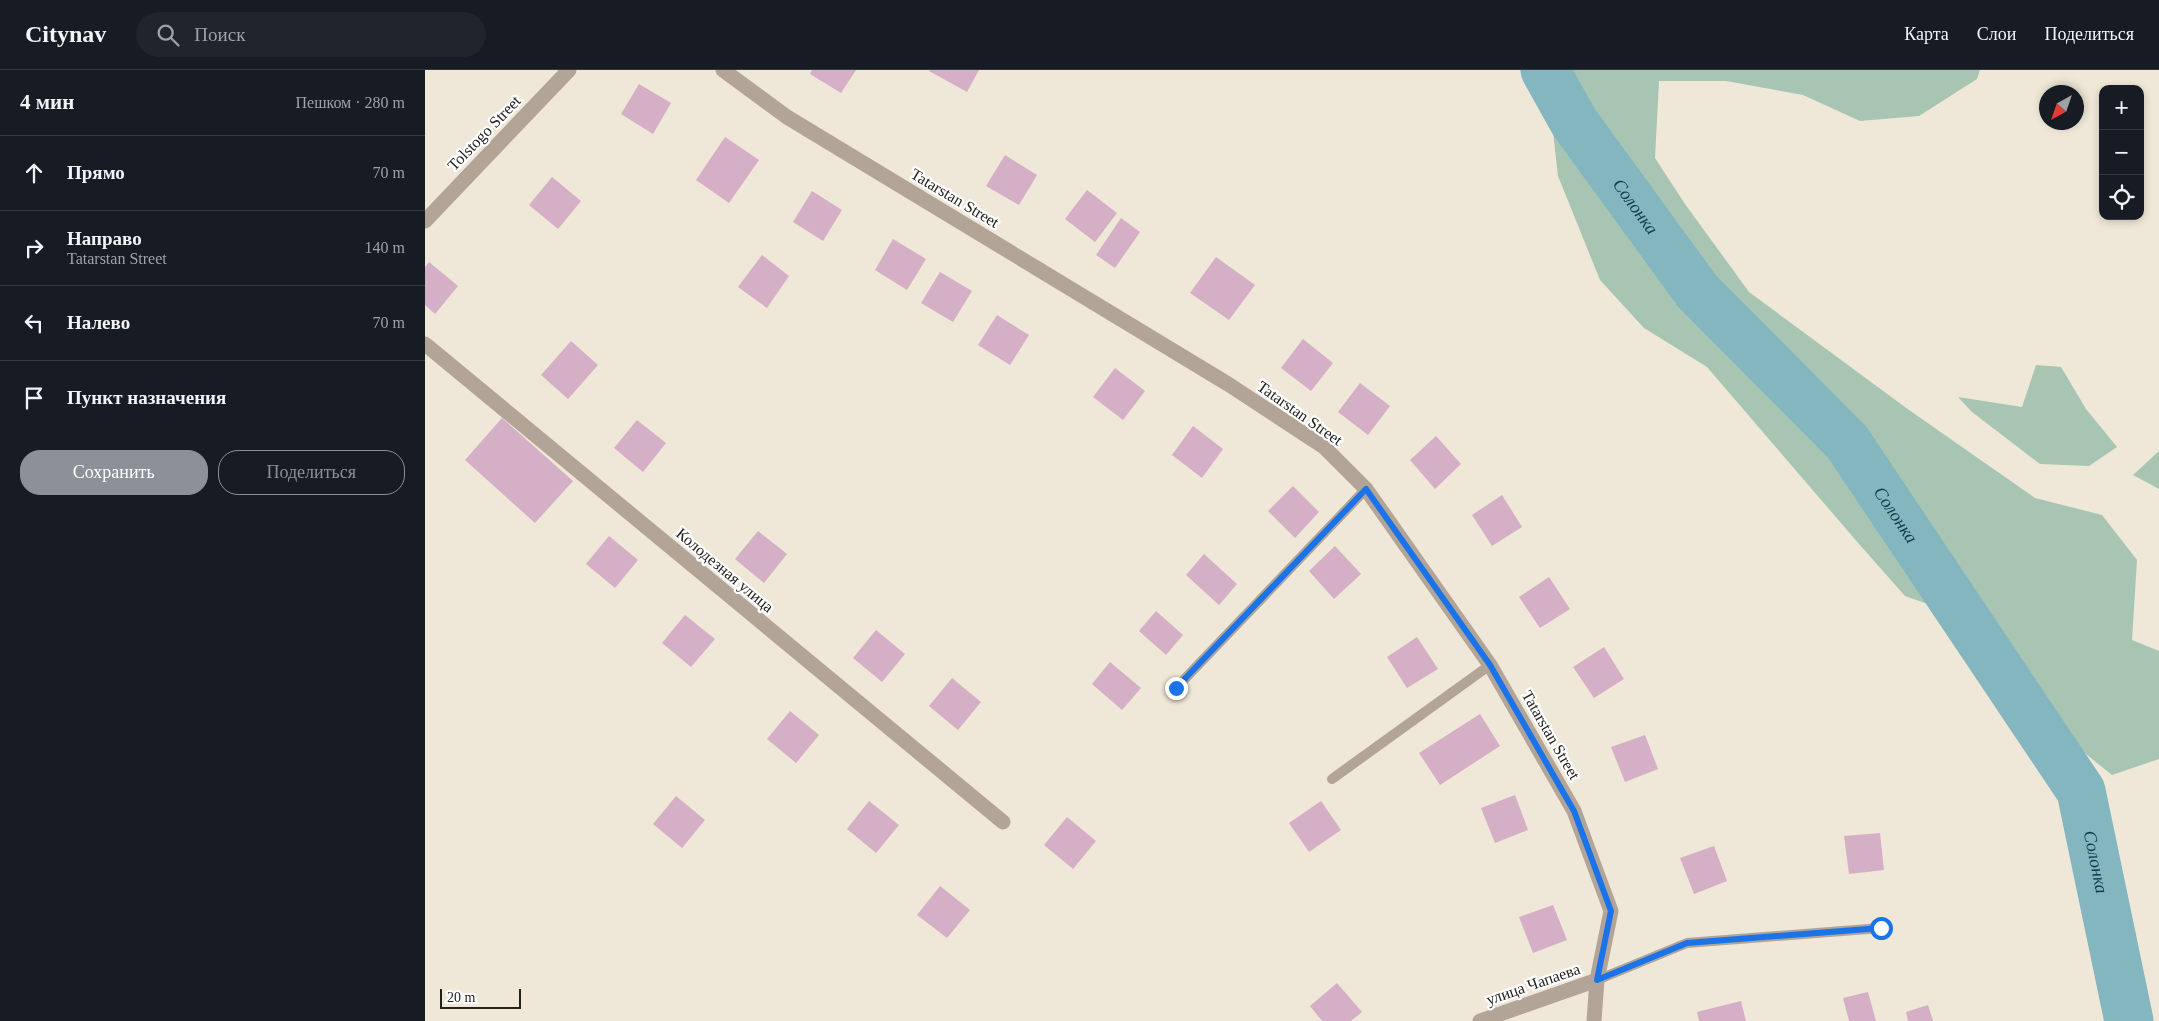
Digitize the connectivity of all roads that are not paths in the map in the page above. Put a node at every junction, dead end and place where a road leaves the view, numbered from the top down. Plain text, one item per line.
1 (569, 70) edge
2 (723, 70) edge
3 (425, 221) edge
4 (425, 344) edge
5 (1366, 489) junction
6 (1490, 665) junction
7 (1176, 688) dead end
8 (1332, 779) dead end
9 (1003, 822) dead end
10 (1881, 928) dead end
11 (1597, 980) junction
12 (1480, 1021) edge
13 (1593, 1021) edge

1 - 3 street, Tolstogo Street
2 - 5 street, Tatarstan Street
4 - 9 street, Колодезная улица
5 - 6 street, Tatarstan Street
5 - 7 lane
6 - 8 lane
6 - 11 street, Tatarstan Street
10 - 11 lane
11 - 12 street, улица Чапаева
11 - 13 street, Tatarstan Street

